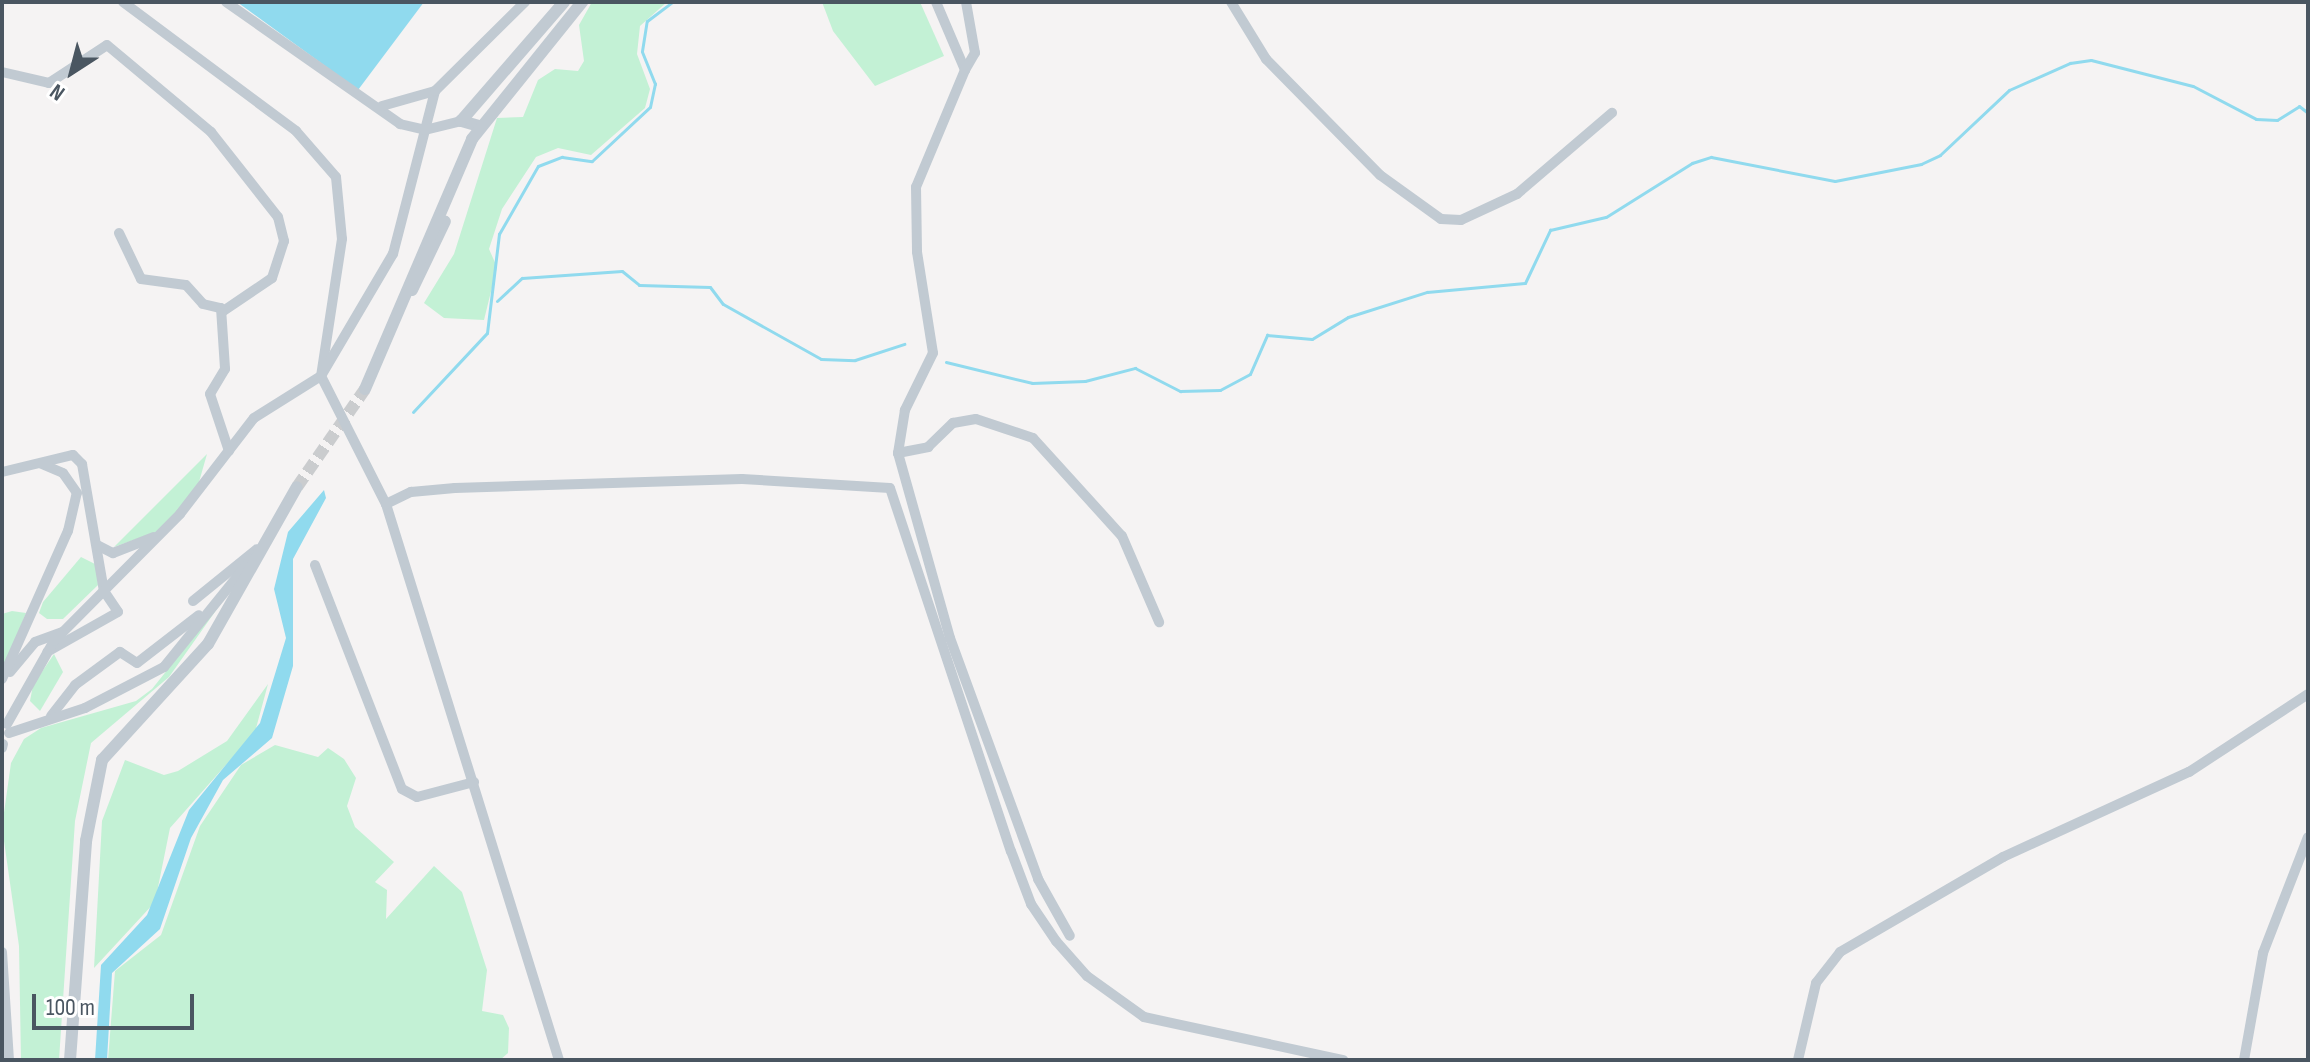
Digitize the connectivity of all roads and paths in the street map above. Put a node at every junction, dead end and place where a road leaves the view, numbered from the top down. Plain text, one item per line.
1 (123, 2) edge
2 (226, 2) edge
3 (525, 2) edge
4 (564, 2) edge
5 (582, 2) edge
6 (936, 2) edge
7 (966, 2) edge
8 (1231, 2) edge
9 (965, 70) junction
10 (2, 72) edge
11 (435, 91) junction
12 (382, 106) junction
13 (1612, 113) dead end
14 (461, 121) junction
15 (479, 126) junction
16 (425, 130) junction
17 (119, 233) dead end
18 (222, 312) junction
19 (321, 376) junction
20 (365, 389) tunnel mouth
21 (229, 451) junction
22 (898, 453) junction
23 (42, 464) junction
24 (2, 472) edge
25 (297, 487) tunnel mouth
26 (386, 504) junction
27 (158, 536) junction
28 (265, 544) junction
29 (97, 545) junction
30 (315, 565) dead end
31 (104, 591) junction
32 (193, 601) dead end
33 (205, 612) junction
34 (79, 616) junction
35 (1159, 622) dead end
36 (90, 631) junction
37 (63, 632) junction
38 (70, 643) junction
39 (46, 652) junction
40 (2, 681) edge
41 (2308, 694) edge
42 (51, 716) junction
43 (6, 725) edge
44 (2, 746) edge
45 (474, 782) junction
46 (2308, 837) edge
47 (2308, 861) edge
48 (2288, 884) junction
49 (1070, 936) dead end
50 (2, 952) edge
51 (4, 975) edge
52 (4, 1006) edge
53 (9, 1060) edge
54 (70, 1060) edge
55 (559, 1060) edge
56 (1343, 1060) edge
57 (1798, 1060) edge
58 (2244, 1060) edge

1 - 19 street
2 - 12 street
3 - 11 street
4 - 14 street
5 - 15 street
6 - 9 street
7 - 9 street
8 - 13 street
9 - 22 street
10 - 18 street
11 - 12 street
11 - 16 street
12 - 16 street
14 - 15 street
14 - 16 street
15 - 20 street
16 - 19 street
17 - 18 street
18 - 21 street
19 - 21 street
19 - 26 street
21 - 27 street
22 - 35 street
22 - 49 street
23 - 24 street
23 - 29 street
23 - 40 street
25 - 28 street
26 - 45 street
26 - 56 street
27 - 29 street
27 - 31 street
28 - 32 street
28 - 33 street
28 - 54 street
29 - 31 street
30 - 45 street
31 - 34 street
31 - 36 street
33 - 42 street
33 - 42 street
34 - 36 street
34 - 37 street
36 - 38 street
37 - 38 street
37 - 39 street
37 - 40 street
38 - 39 street
39 - 43 street
41 - 57 street
42 - 43 street
43 - 44 street
45 - 55 street
46 - 48 street
47 - 48 street
48 - 58 street
50 - 51 street
51 - 52 street
52 - 53 street

